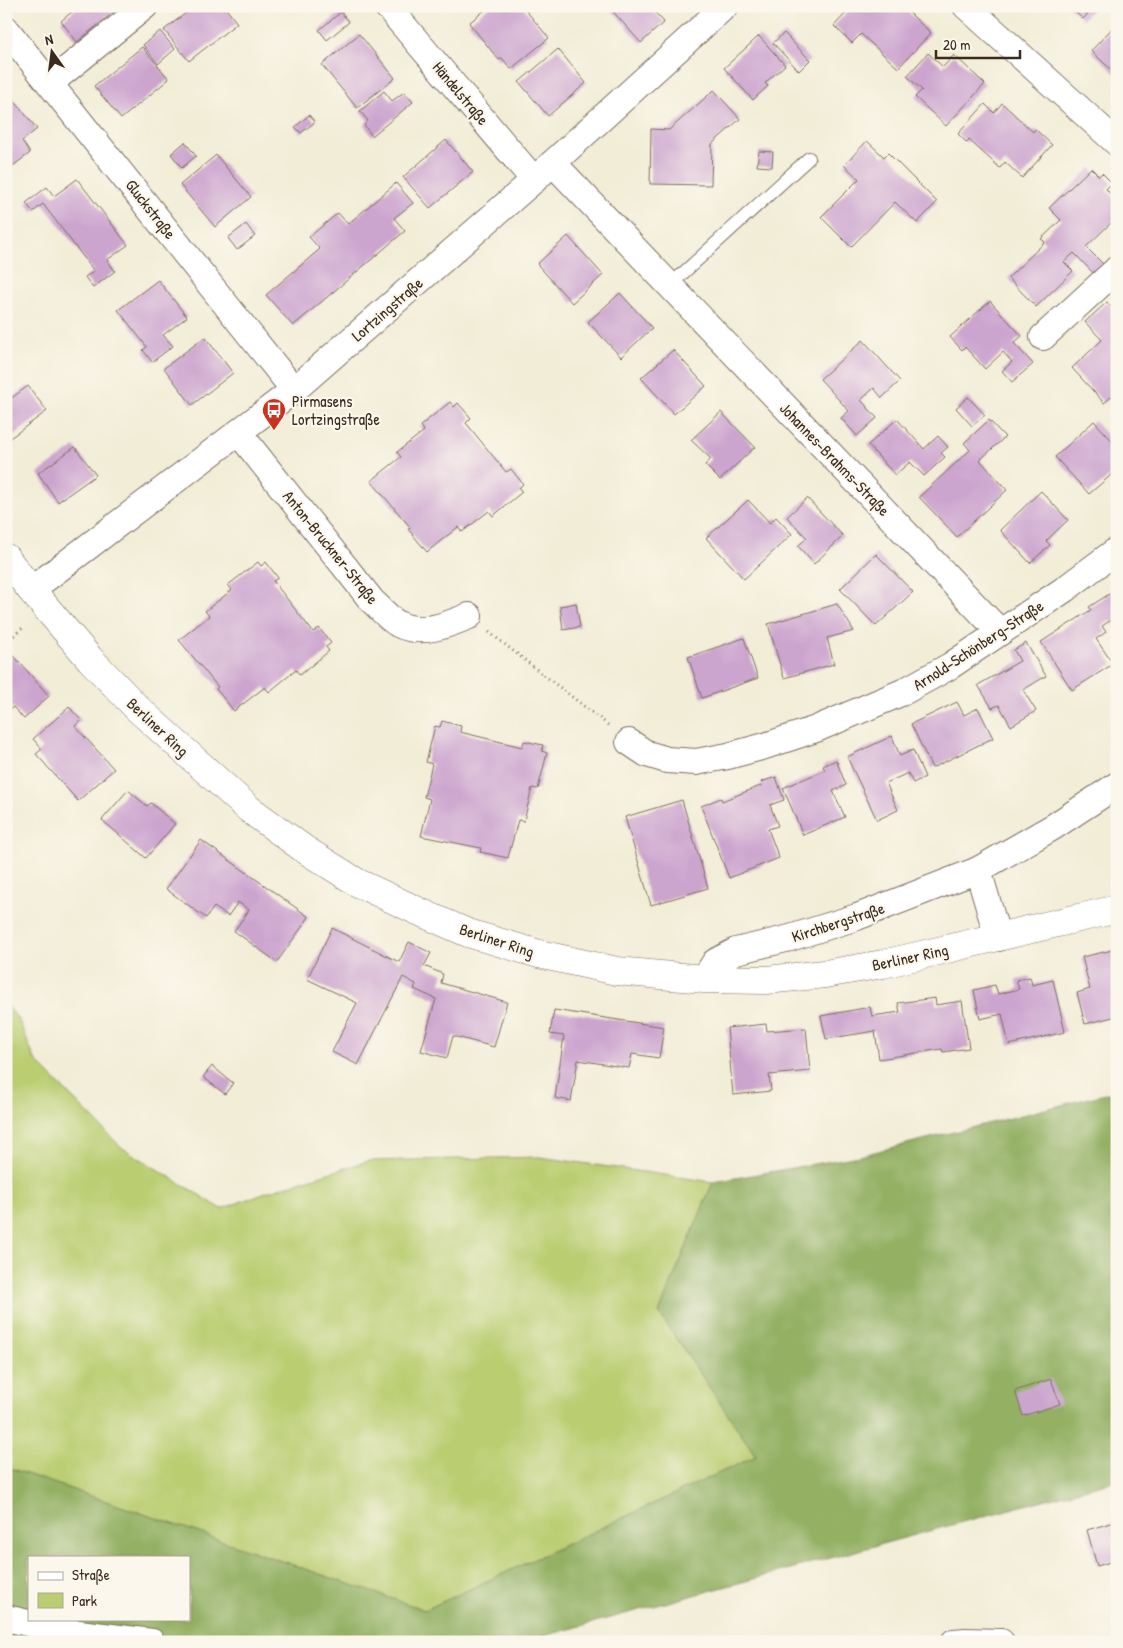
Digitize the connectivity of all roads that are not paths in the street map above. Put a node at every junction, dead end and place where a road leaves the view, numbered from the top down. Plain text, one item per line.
1 (145, 6) edge
2 (387, 6) edge
3 (725, 6) edge
4 (966, 6) edge
5 (6, 30) edge
6 (50, 83) junction
7 (1117, 143) edge
8 (809, 158) dead end
9 (543, 172) junction
10 (1117, 269) edge
11 (669, 286) junction
12 (1043, 337) dead end
13 (294, 390) junction
14 (239, 433) junction
15 (1117, 550) edge
16 (6, 558) edge
17 (31, 590) junction
18 (469, 616) road end
19 (1000, 632) junction
20 (629, 742) road end
21 (1117, 785) edge
22 (978, 870) junction
23 (1117, 910) edge
24 (998, 938) junction
25 (704, 979) junction
26 (6, 1618) edge
27 (152, 1642) edge
28 (954, 1642) edge
29 (1001, 1642) edge

1 - 6 street
2 - 9 street, Händelstraße
3 - 9 street, Lortzingstraße
4 - 7 street
5 - 6 street, Gluckstraße
6 - 13 street, Gluckstraße
8 - 11 lane
9 - 11 street, Johannes-Brahms-Straße
9 - 13 street, Lortzingstraße
10 - 12 street
11 - 19 street, Johannes-Brahms-Straße
13 - 14 street, Lortzingstraße
14 - 17 street, Lortzingstraße
14 - 18 street, Anton-Bruckner-Straße
15 - 19 street, Arnold-Schönberg-Straße
16 - 17 street, Berliner Ring
17 - 25 street, Berliner Ring
19 - 20 street, Arnold-Schönberg-Straße
21 - 22 street, Kirchbergstraße
22 - 24 street
22 - 25 street, Kirchbergstraße
23 - 24 street, Berliner Ring
24 - 25 street, Berliner Ring
26 - 27 street
28 - 29 street

